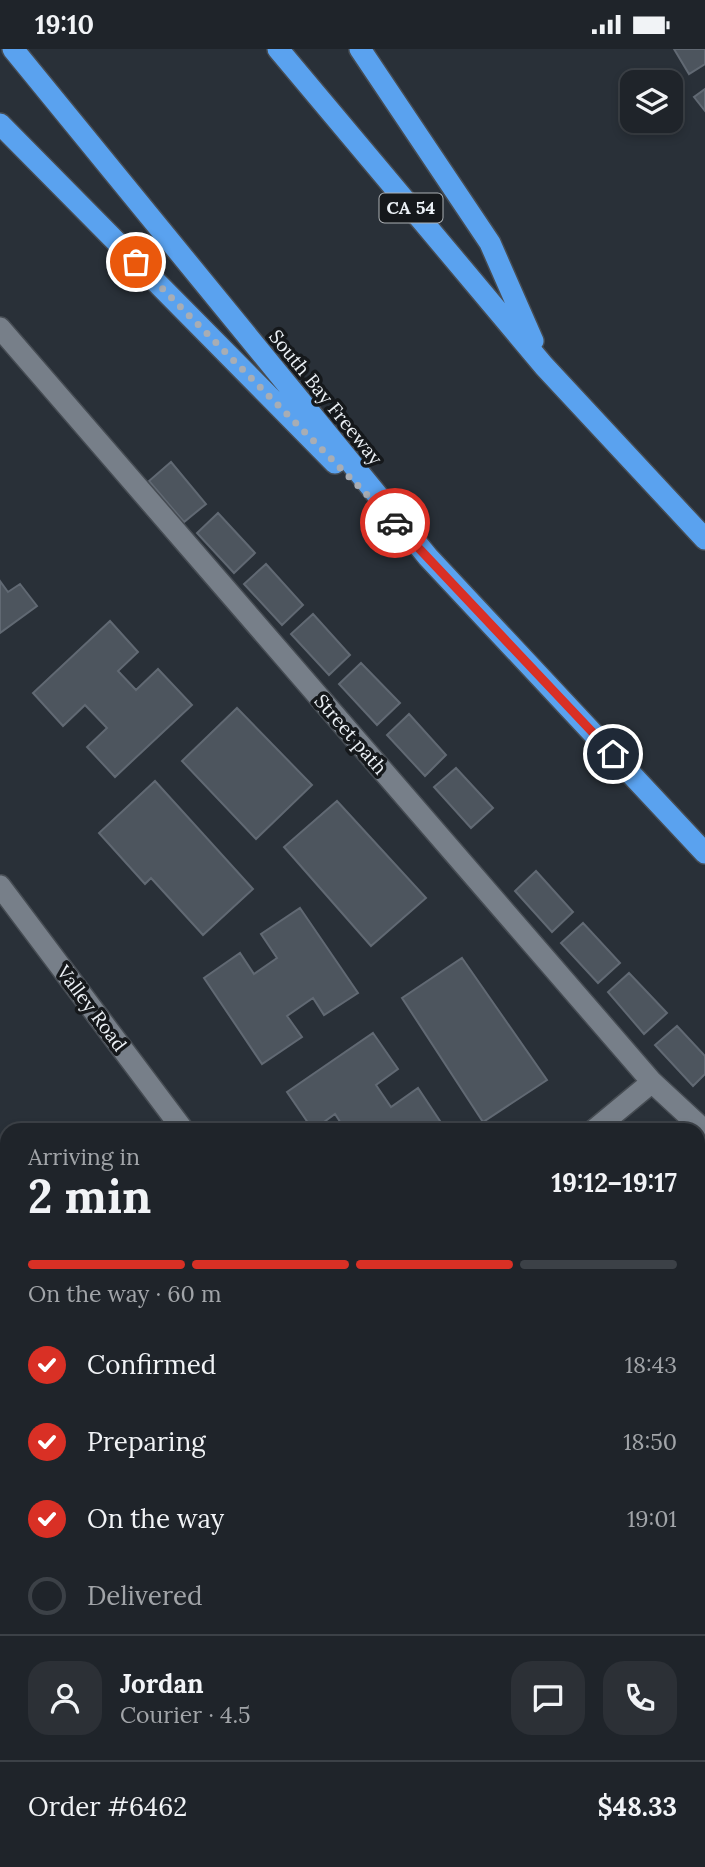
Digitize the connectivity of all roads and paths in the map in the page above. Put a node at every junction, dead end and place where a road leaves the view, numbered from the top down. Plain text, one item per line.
1 (13, 49) edge
2 (278, 49) edge
3 (360, 49) edge
4 (0, 124) edge
5 (0, 328) edge
6 (544, 366) junction
7 (705, 539) edge
8 (428, 557) junction
9 (705, 853) edge
10 (0, 886) edge
11 (652, 1082) junction
12 (178, 1123) edge
13 (603, 1123) edge
14 (696, 1123) edge

1 - 8 highway, South Bay Freeway
2 - 6 highway, CA 54
3 - 6 highway
4 - 8 highway
5 - 11 street, Street path
6 - 7 highway, CA 54
8 - 9 highway, South Bay Freeway
10 - 12 street, Valley Road
11 - 13 street
11 - 14 street, Street path

